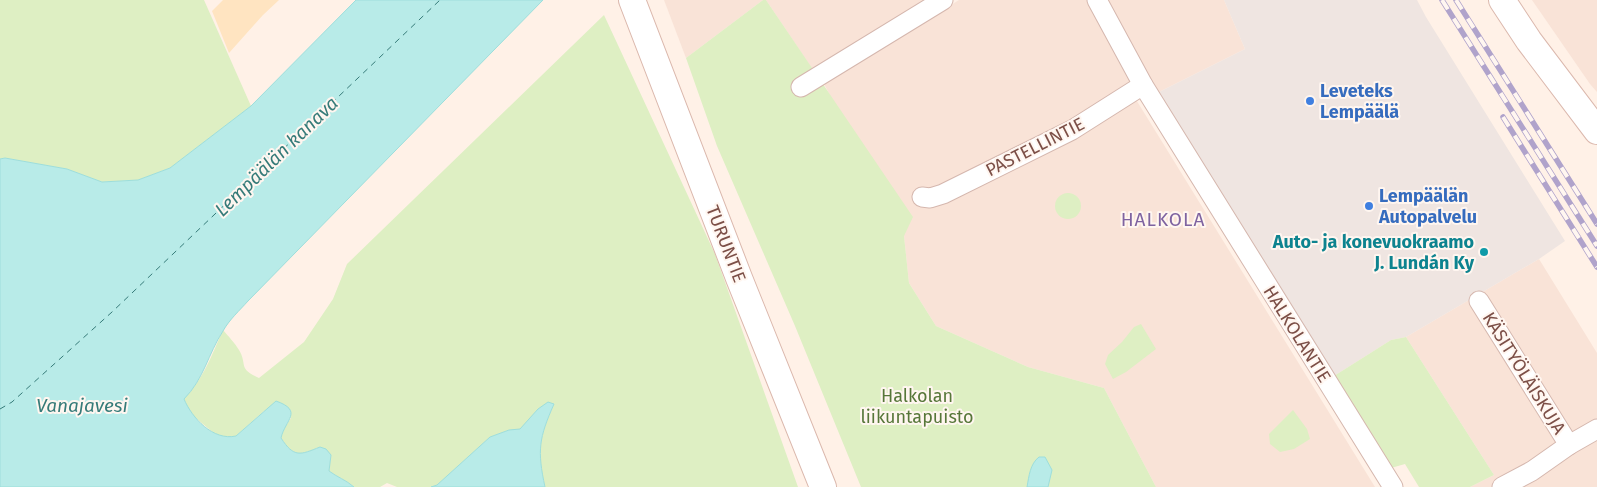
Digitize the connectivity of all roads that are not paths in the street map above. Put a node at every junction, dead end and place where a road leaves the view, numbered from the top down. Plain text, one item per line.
1 (632, 0) edge
2 (943, 0) edge
3 (1097, 0) edge
4 (1502, 0) edge
5 (1144, 85) junction
6 (801, 88) dead end
7 (1597, 131) edge
8 (922, 197) dead end
9 (1479, 301) dead end
10 (1597, 429) edge
11 (1569, 445) junction
12 (821, 487) edge
13 (1393, 487) edge
14 (1502, 487) edge

1 - 12 main road, TURUNTIE
2 - 6 street
3 - 5 street, HALKOLANTIE
4 - 7 main road
5 - 8 street, PASTELLINTIE
5 - 13 street, HALKOLANTIE
9 - 11 street, KÄSITYÖLÄISKUJA
10 - 11 street
11 - 14 street

